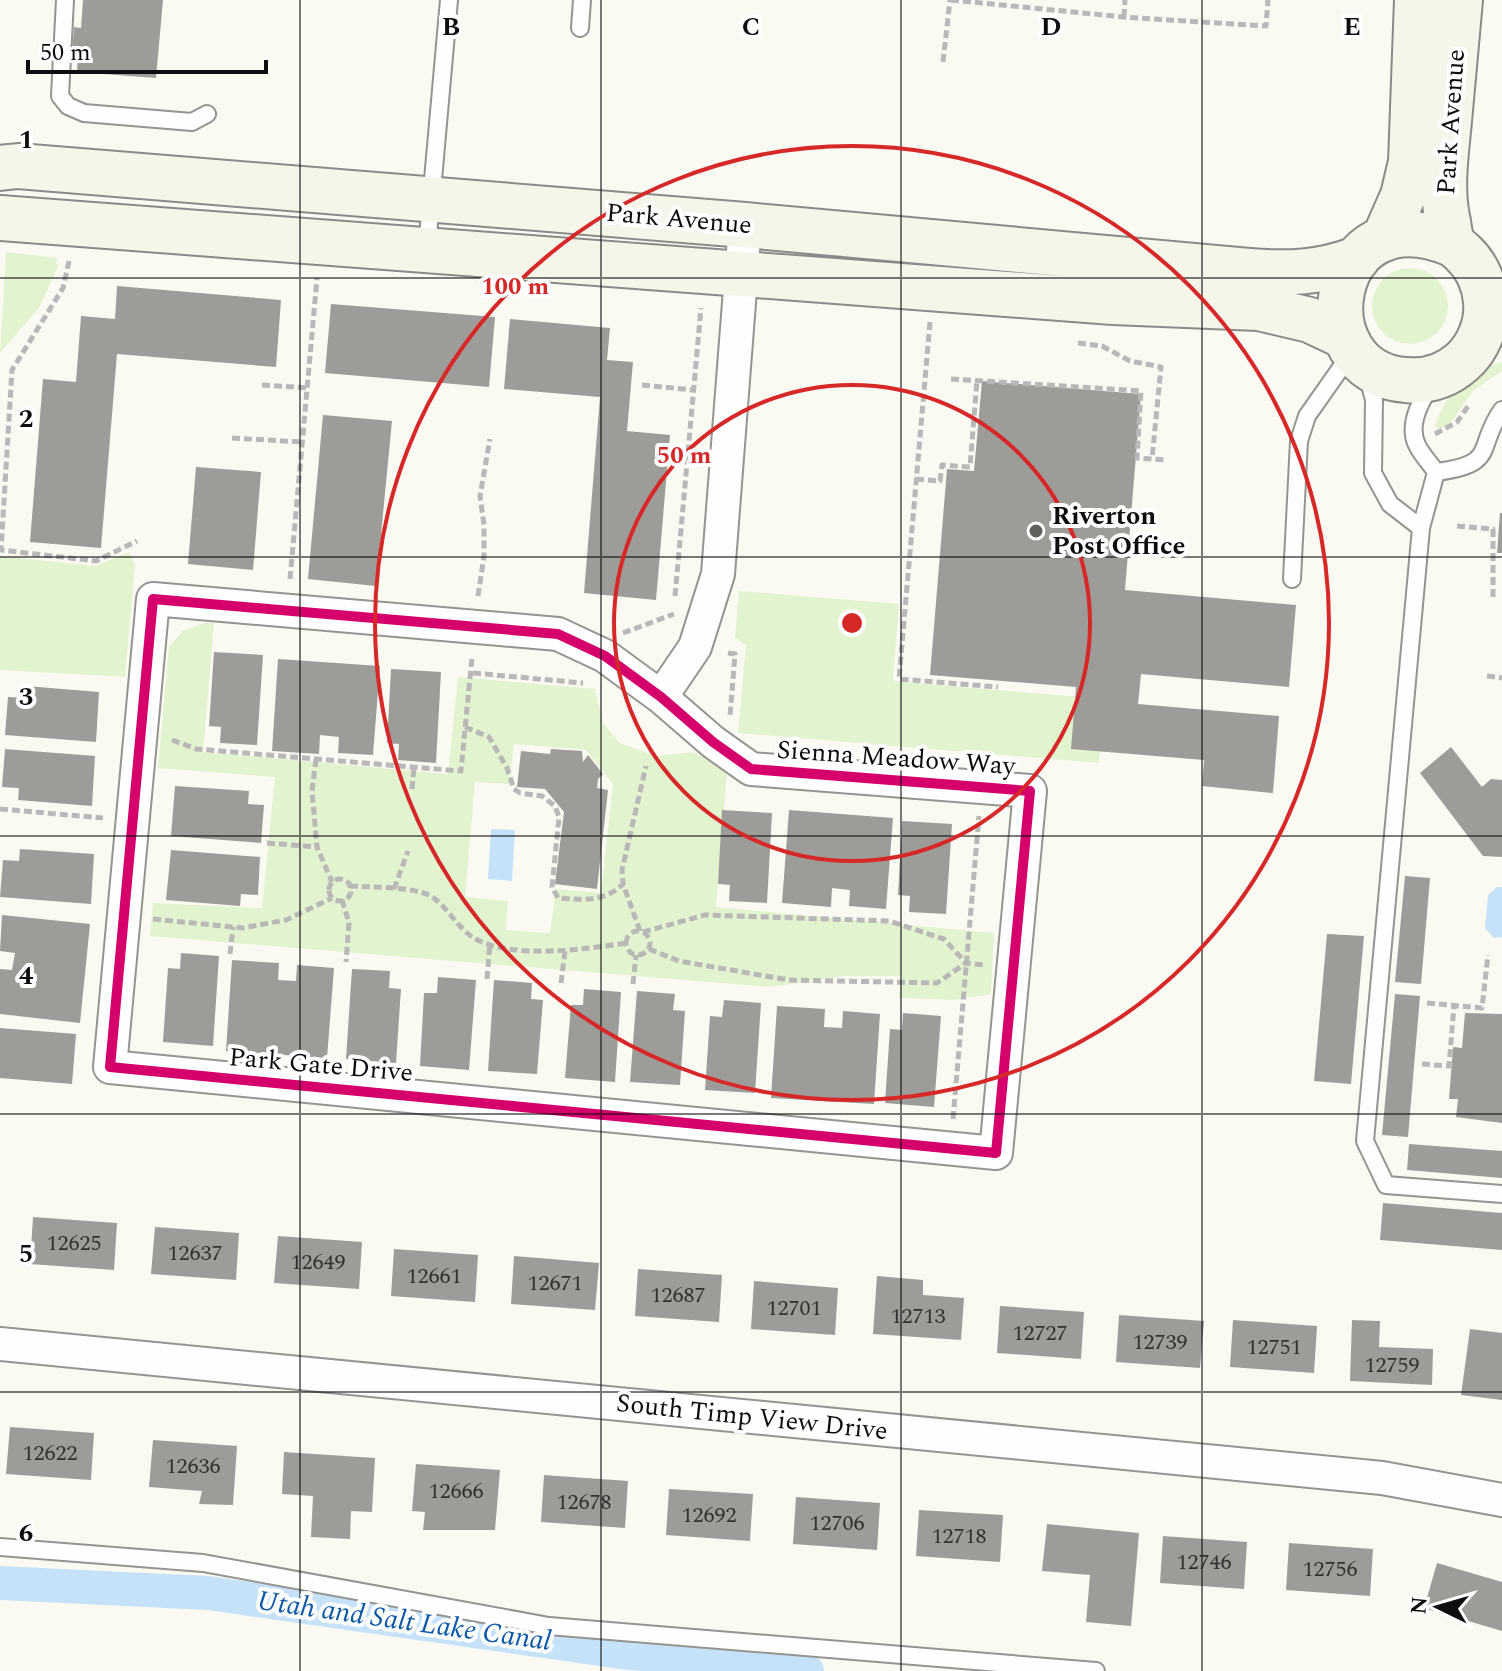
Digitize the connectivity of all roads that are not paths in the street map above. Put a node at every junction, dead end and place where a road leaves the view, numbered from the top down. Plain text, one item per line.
1 (65, 0) edge
2 (449, 0) edge
3 (582, 0) edge
4 (1417, 0) edge
5 (1460, 0) edge
6 (580, 28) dead end
7 (207, 114) dead end
8 (0, 168) edge
9 (431, 198) junction
10 (0, 218) edge
11 (745, 225) junction
12 (1452, 244) junction
13 (427, 249) junction
14 (1370, 249) junction
15 (743, 273) junction
16 (1492, 284) edge
17 (1354, 350) junction
18 (1437, 377) junction
19 (1502, 410) edge
20 (1436, 472) junction
21 (1421, 528) junction
22 (1292, 579) dead end
23 (153, 599) joint
24 (661, 697) junction
25 (996, 1153) joint
26 (1502, 1194) edge
27 (0, 1344) edge
28 (1502, 1500) edge
29 (0, 1547) edge
30 (1096, 1671) edge

1 - 7 lane
2 - 9 lane
3 - 6 lane
4 - 14 street, Park Avenue
5 - 12 street, Park Avenue
8 - 9 street, Park Avenue
9 - 11 street, Park Avenue
9 - 13 lane
10 - 13 street, Park Avenue
11 - 14 street, Park Avenue
11 - 15 street
12 - 14 street, Park Avenue
12 - 16 street
13 - 15 street, Park Avenue
14 - 17 street, Park Avenue
15 - 17 street, Park Avenue
15 - 24 street
16 - 18 street
17 - 18 street, Park Avenue
17 - 21 lane
17 - 22 lane
18 - 20 lane
19 - 20 lane
20 - 21 lane
21 - 26 lane
23 - 24 street, Sienna Meadow Way
23 - 25 street, Park Gate Drive
24 - 25 street, Sienna Meadow Way
27 - 28 street, South Timp View Drive
29 - 30 lane

